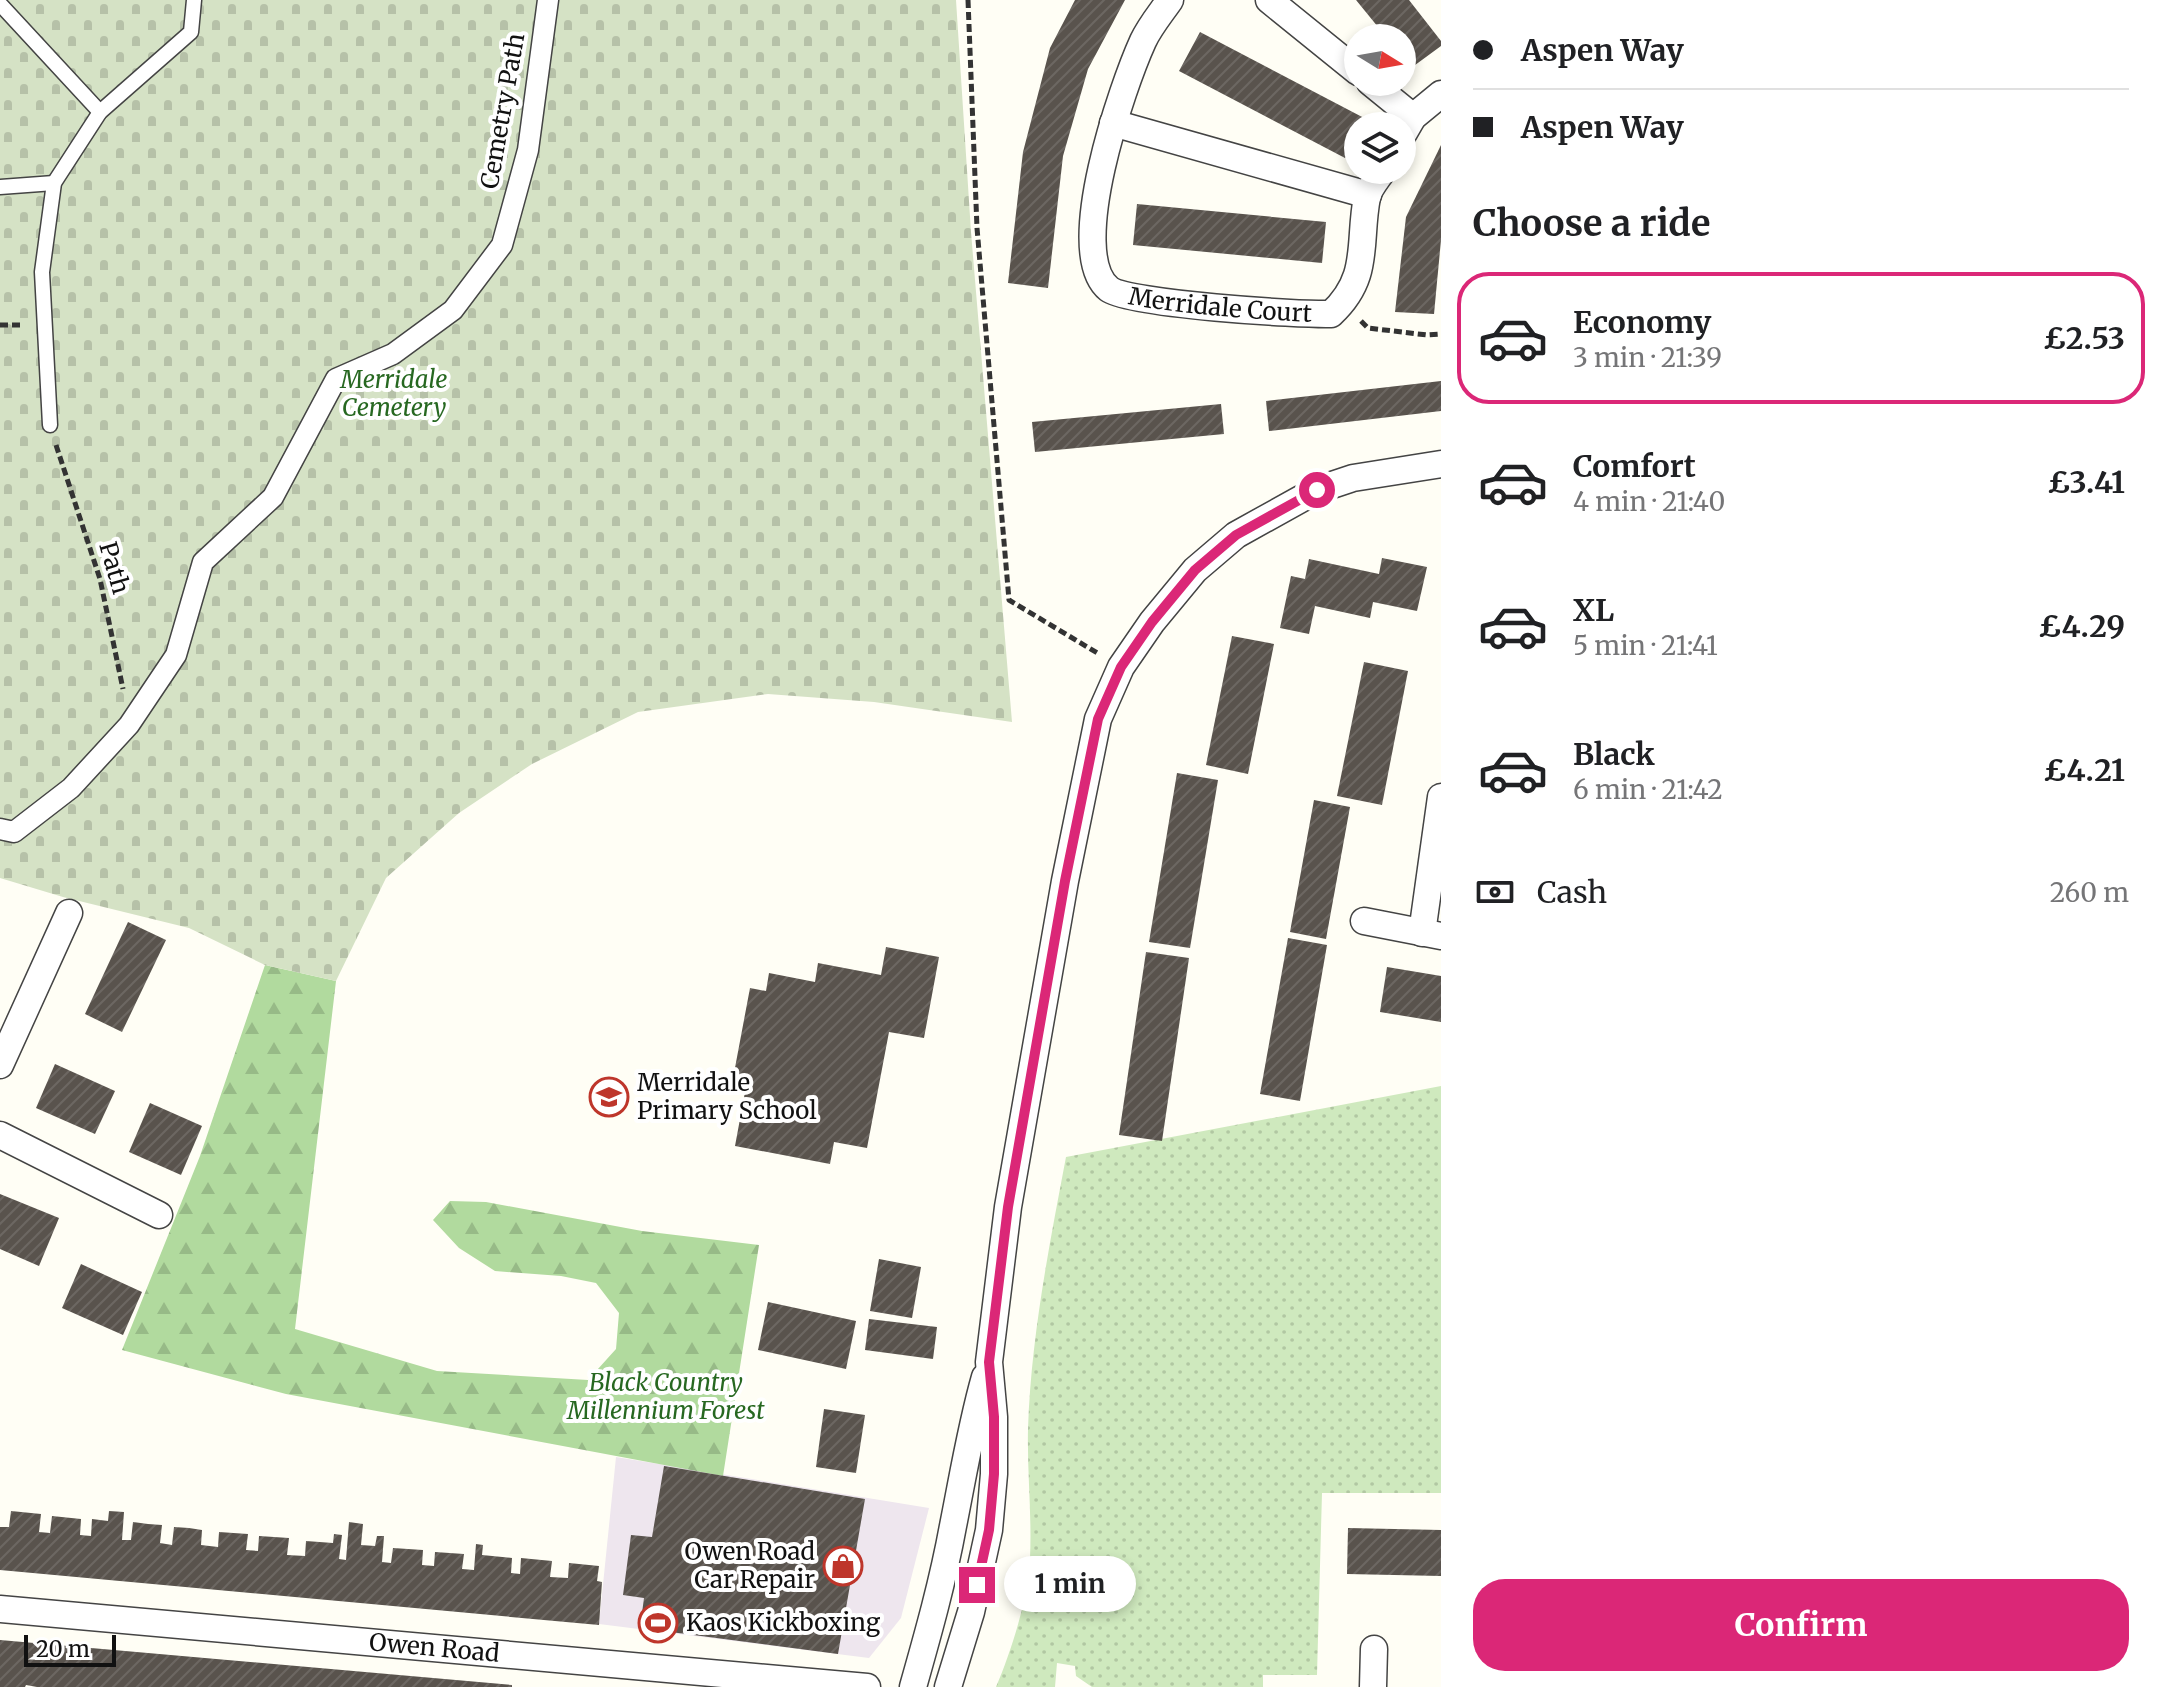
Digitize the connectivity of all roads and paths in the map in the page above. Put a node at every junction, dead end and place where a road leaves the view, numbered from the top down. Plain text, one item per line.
1 (194, 0) edge
2 (548, 0) edge
3 (968, 0) edge
4 (1170, 0) edge
5 (1269, 0) edge
6 (0, 4) edge
7 (1344, 61) edge
8 (1441, 94) edge
9 (1382, 96) edge
10 (100, 112) junction
11 (1395, 112) edge
12 (1416, 118) edge
13 (1113, 123) junction
14 (54, 183) junction
15 (1375, 184) edge
16 (0, 187) edge
17 (1368, 195) junction
18 (1342, 304) junction
19 (1441, 334) edge
20 (50, 425) joint
21 (1441, 464) edge
22 (1121, 667) junction
23 (129, 725) junction
24 (1441, 797) edge
25 (0, 829) edge
26 (69, 913) dead end
27 (1364, 921) dead end
28 (1432, 935) edge
29 (0, 1065) edge
30 (0, 1135) edge
31 (159, 1215) dead end
32 (989, 1362) junction
33 (0, 1609) edge
34 (1374, 1649) dead end
35 (867, 1687) edge
36 (913, 1687) edge
37 (948, 1687) edge
38 (1373, 1687) edge

1 - 10 lane
2 - 23 street, Cemetry Path
3 - 22 path
4 - 13 street, Merridale Court
5 - 7 street
6 - 10 lane
8 - 12 street
9 - 11 street
10 - 14 lane
13 - 17 street
13 - 18 street, Merridale Court
14 - 16 lane
14 - 20 lane
15 - 17 street, Merridale Court
17 - 18 street, Merridale Court
18 - 19 path
20 - 23 path, Path
21 - 22 street
22 - 32 street
23 - 25 street, Cemetry Path
24 - 28 street
26 - 29 street
27 - 28 street
30 - 31 street
32 - 36 street
32 - 37 street
33 - 35 street, Owen Road
34 - 38 street

